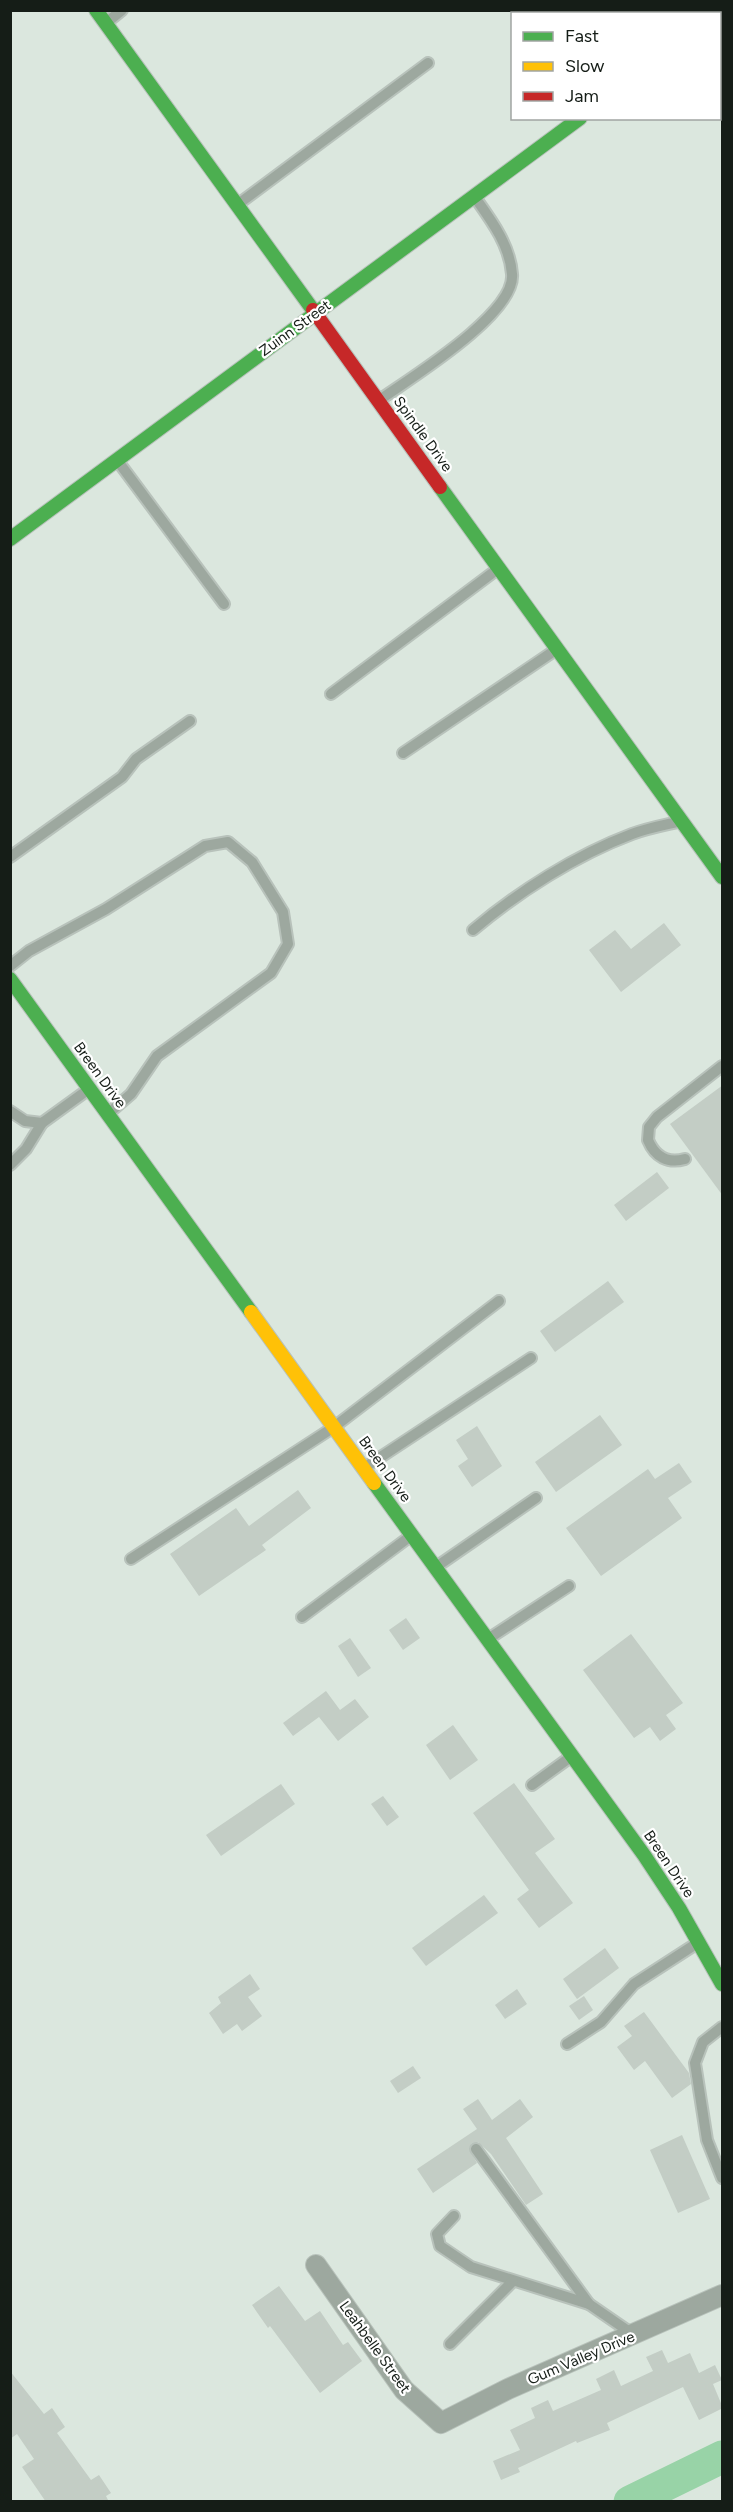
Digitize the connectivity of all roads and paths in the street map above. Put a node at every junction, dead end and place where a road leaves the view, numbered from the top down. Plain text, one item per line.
1 (96, 10) edge
2 (122, 10) edge
3 (105, 23) junction
4 (428, 63) dead end
5 (577, 120) edge
6 (474, 196) junction
7 (237, 206) junction
8 (315, 313) junction
9 (378, 400) junction
10 (117, 460) junction
11 (10, 539) edge
12 (499, 568) junction
13 (224, 604) dead end
14 (557, 649) junction
15 (331, 694) dead end
16 (190, 721) dead end
17 (403, 753) dead end
18 (682, 821) junction
19 (10, 857) edge
20 (723, 877) edge
21 (473, 930) dead end
22 (10, 966) edge
23 (10, 979) edge
24 (15, 995) edge
25 (723, 1066) edge
26 (90, 1089) junction
27 (10, 1111) edge
28 (108, 1114) junction
29 (42, 1123) junction
30 (685, 1159) dead end
31 (10, 1165) edge
32 (499, 1301) dead end
33 (531, 1358) dead end
34 (334, 1427) junction
35 (364, 1468) junction
36 (536, 1498) dead end
37 (412, 1535) junction
38 (131, 1559) dead end
39 (436, 1567) junction
40 (569, 1586) dead end
41 (302, 1617) dead end
42 (487, 1639) junction
43 (572, 1756) junction
44 (532, 1785) dead end
45 (700, 1942) junction
46 (723, 1984) edge
47 (723, 2027) edge
48 (567, 2044) dead end
49 (476, 2149) dead end
50 (723, 2178) edge
51 (454, 2216) dead end
52 (316, 2265) dead end
53 (513, 2281) junction
54 (723, 2295) edge
55 (589, 2304) junction
56 (634, 2335) junction
57 (450, 2344) dead end
58 (441, 2423) joint

1 - 3 street, Spindle Drive
2 - 3 lane
3 - 7 street, Spindle Drive
4 - 7 lane
5 - 6 street, Zuinn Street
6 - 8 street, Zuinn Street
6 - 9 lane
7 - 8 street, Spindle Drive
8 - 9 street, Spindle Drive
8 - 10 street, Zuinn Street
9 - 12 street, Spindle Drive
10 - 11 street, Zuinn Street
10 - 13 lane
12 - 14 street, Spindle Drive
12 - 15 lane
14 - 17 lane
14 - 18 street, Spindle Drive
16 - 19 lane
18 - 20 street, Spindle Drive
18 - 21 lane
22 - 28 lane
23 - 24 street, Breen Drive
24 - 26 street, Breen Drive
25 - 30 lane
26 - 28 street, Breen Drive
26 - 29 lane
27 - 29 lane
28 - 34 street, Breen Drive
29 - 31 lane
32 - 34 lane
33 - 35 lane
34 - 35 street, Breen Drive
34 - 38 lane
35 - 37 street, Breen Drive
36 - 39 lane
37 - 39 street, Breen Drive
37 - 41 lane
39 - 42 street, Breen Drive
40 - 42 lane
42 - 43 street, Breen Drive
43 - 44 lane
43 - 45 street, Breen Drive
45 - 46 street, Breen Drive
45 - 48 lane
47 - 50 lane
49 - 55 lane
51 - 53 lane
52 - 58 street, Leahbelle Street
53 - 55 lane
53 - 57 lane
54 - 56 street, Gum Valley Drive
55 - 56 lane
56 - 58 street, Gum Valley Drive

